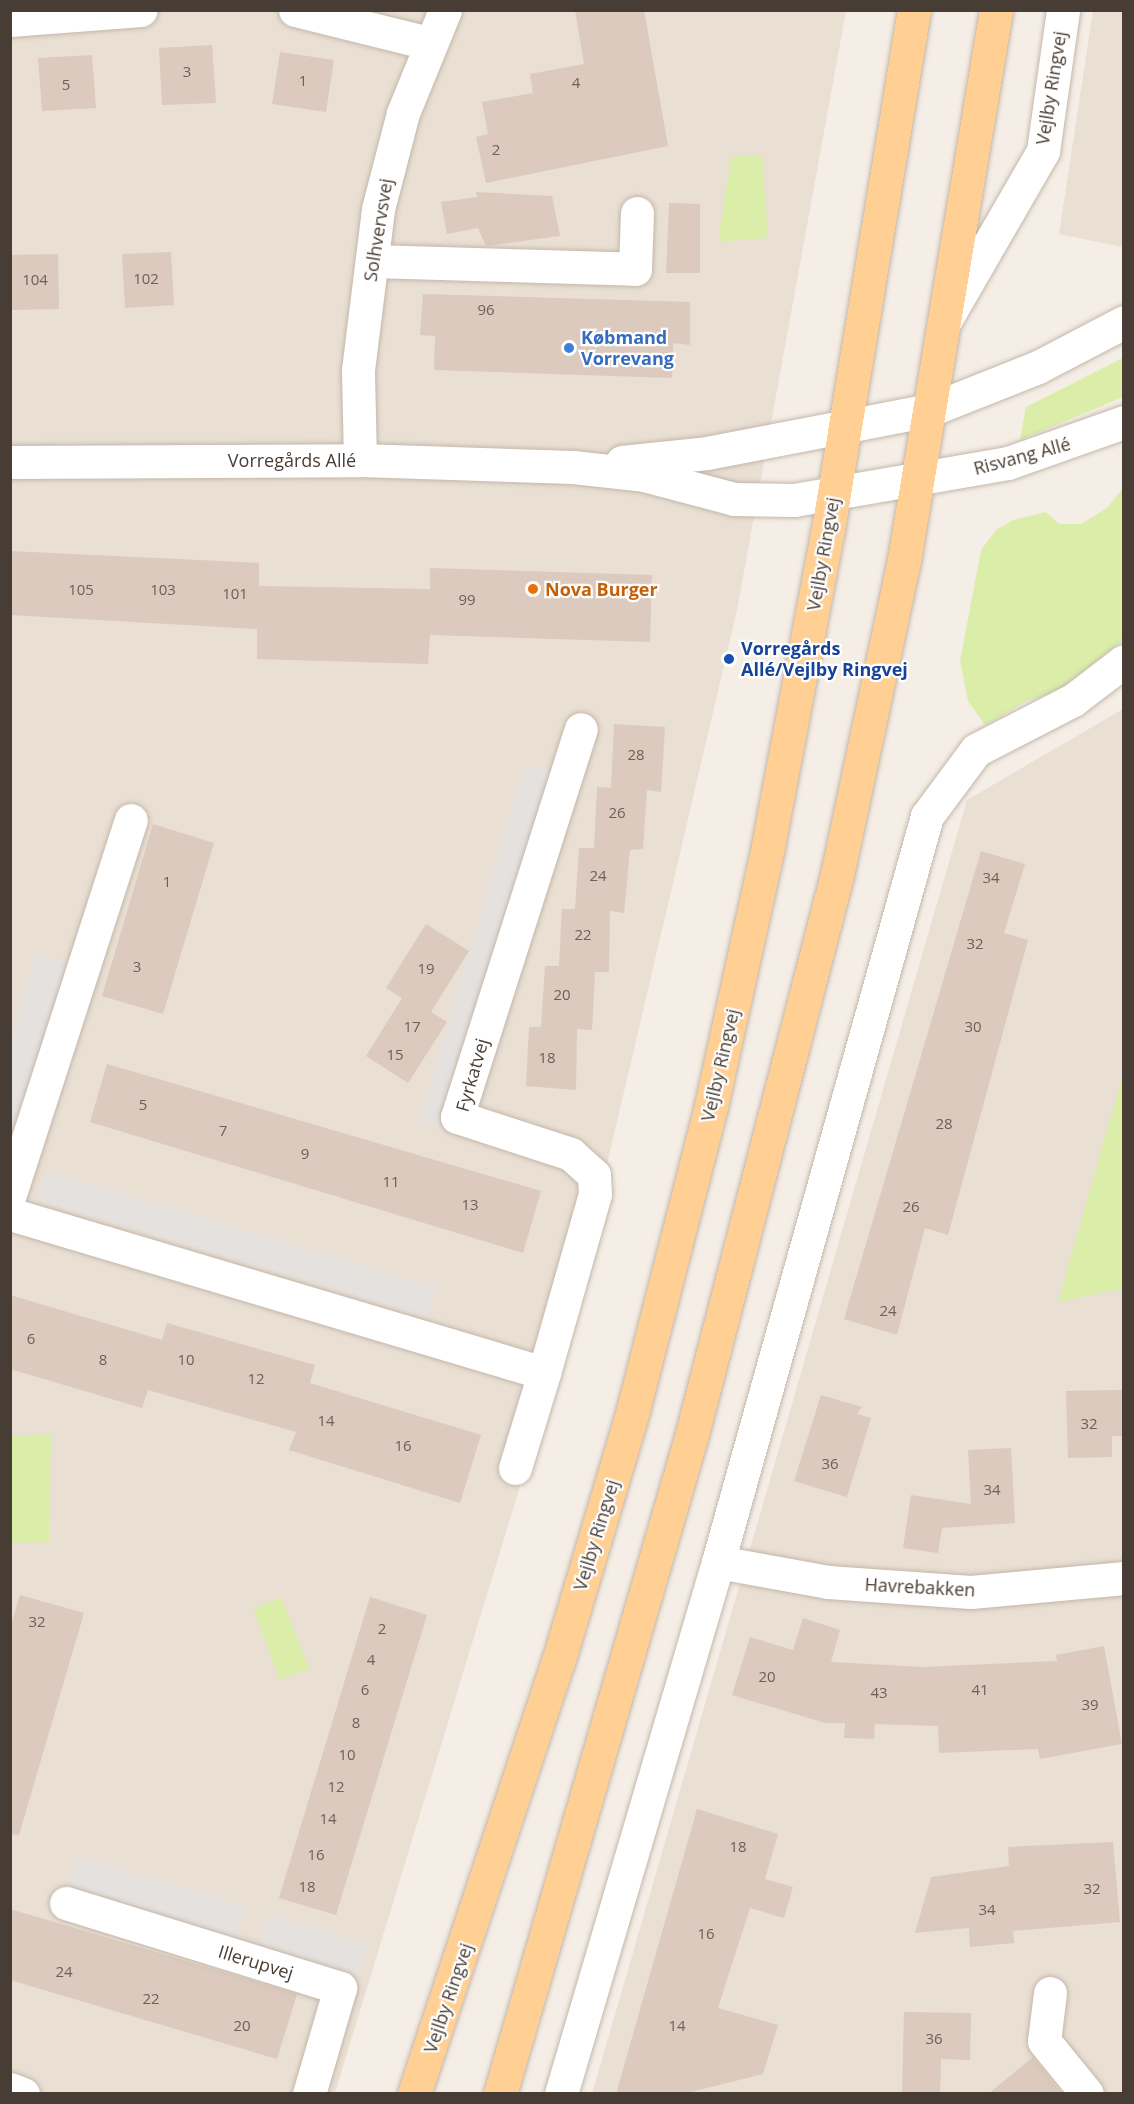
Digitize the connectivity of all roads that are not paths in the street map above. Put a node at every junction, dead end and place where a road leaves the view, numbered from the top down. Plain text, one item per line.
1 (141, 10) edge
2 (295, 10) edge
3 (445, 10) edge
4 (914, 10) edge
5 (996, 10) edge
6 (1063, 10) edge
7 (10, 20) edge
8 (428, 43) junction
9 (637, 213) dead end
10 (372, 261) junction
11 (946, 319) junction
12 (1124, 322) edge
13 (930, 410) junction
14 (1124, 422) edge
15 (846, 426) junction
16 (360, 460) junction
17 (10, 462) edge
18 (573, 467) junction
19 (918, 482) junction
20 (833, 497) junction
21 (1124, 661) edge
22 (581, 729) dead end
23 (131, 820) dead end
24 (10, 1194) edge
25 (10, 1214) edge
26 (544, 1373) junction
27 (515, 1468) dead end
28 (718, 1562) junction
29 (1124, 1578) edge
30 (66, 1903) dead end
31 (1050, 1993) dead end
32 (10, 2089) edge
33 (23, 2094) edge
34 (309, 2094) edge
35 (414, 2094) edge
36 (500, 2094) edge
37 (561, 2094) edge
38 (1087, 2094) edge

1 - 7 street
2 - 8 street
3 - 8 street, Solhvervsvej
4 - 15 main road, Vejlby Ringvej
5 - 11 main road, Vejlby Ringvej
6 - 11 street, Vejlby Ringvej
8 - 10 street, Solhvervsvej
9 - 10 street
10 - 16 street, Solhvervsvej
11 - 13 main road, Vejlby Ringvej
12 - 13 street
13 - 15 street, Vorregårds Allé
13 - 19 main road, Vejlby Ringvej
14 - 19 street, Risvang Allé
15 - 18 street, Vorregårds Allé
15 - 20 main road, Vejlby Ringvej
16 - 17 street, Vorregårds Allé
16 - 18 street, Vorregårds Allé
18 - 20 street, Vorregårds Allé
19 - 20 street, Risvang Allé
19 - 36 main road, Vejlby Ringvej
20 - 35 main road, Vejlby Ringvej
21 - 28 street
22 - 26 street, Fyrkatvej
23 - 24 street
25 - 26 street
26 - 27 street, Fyrkatvej
28 - 29 street, Havrebakken
28 - 37 street
30 - 34 street, Illerupvej
31 - 38 street
32 - 33 street

